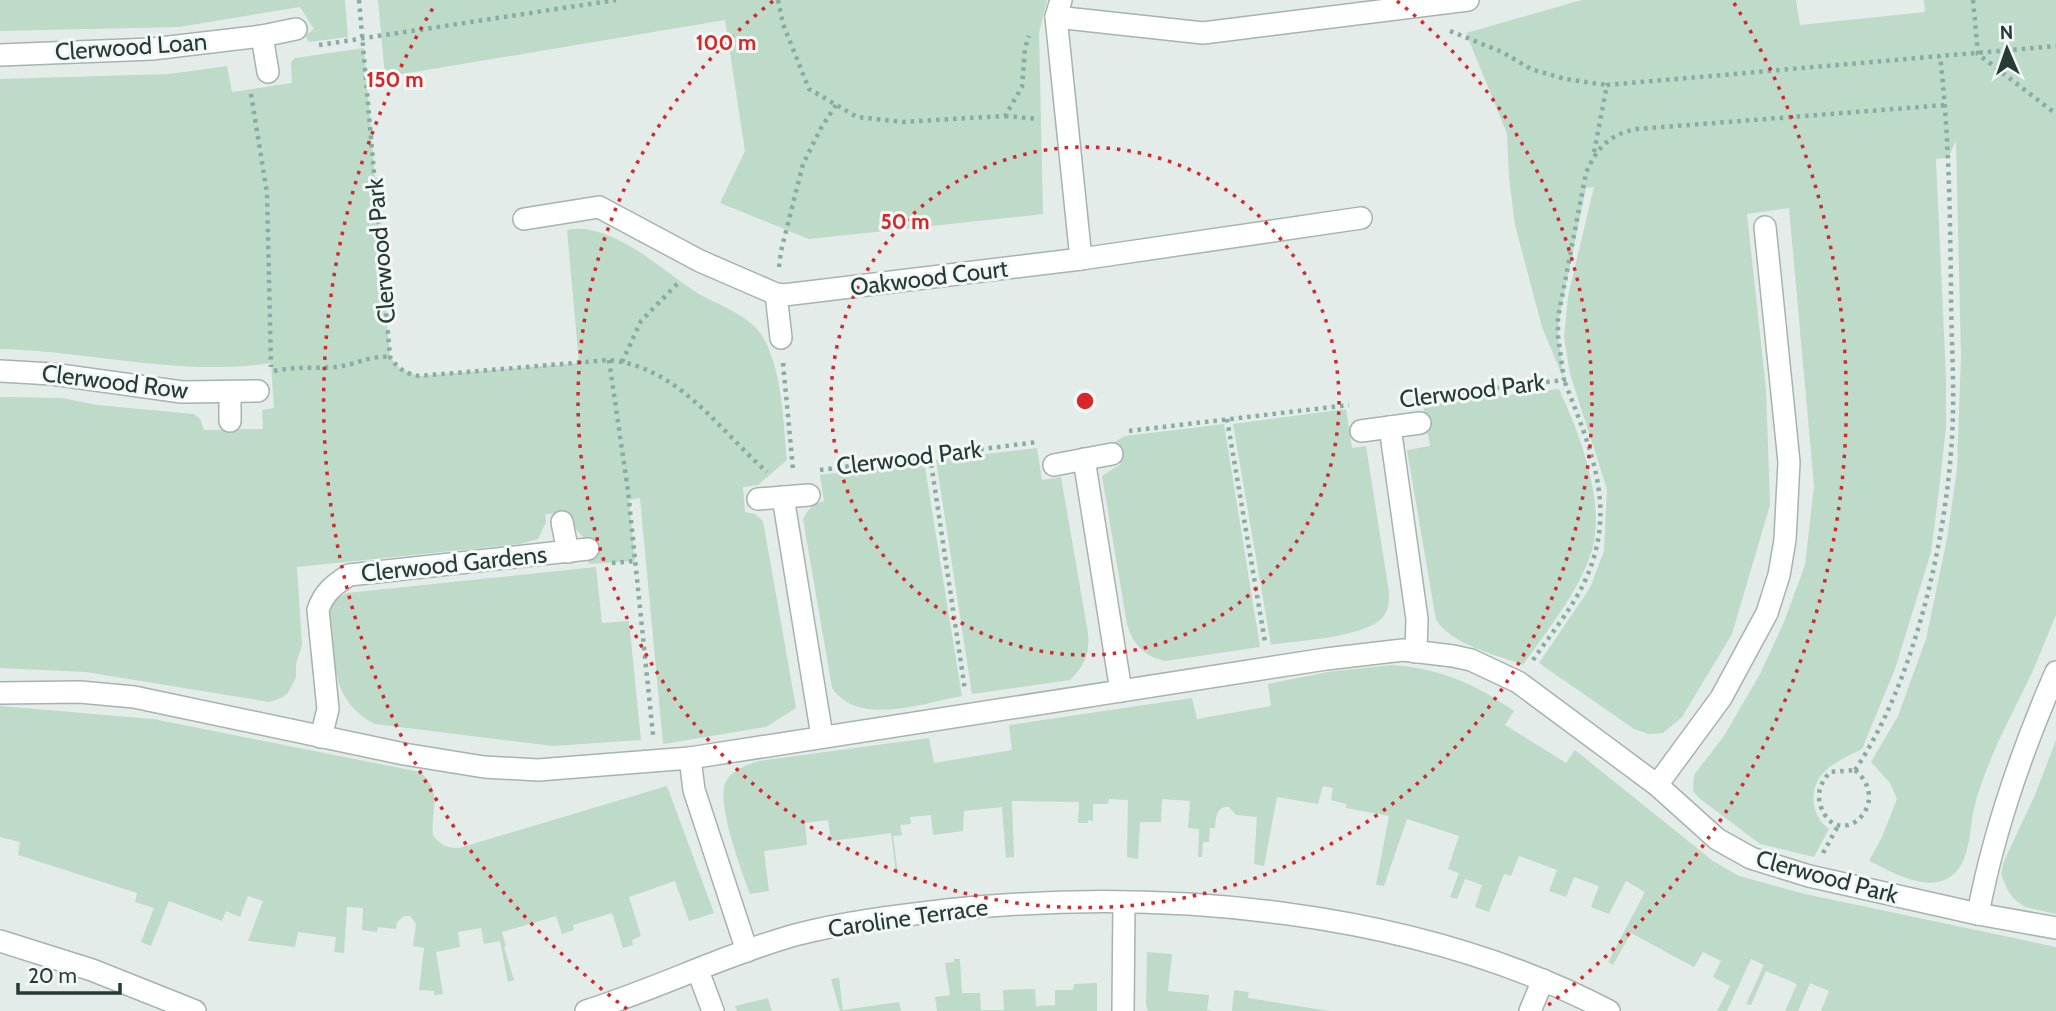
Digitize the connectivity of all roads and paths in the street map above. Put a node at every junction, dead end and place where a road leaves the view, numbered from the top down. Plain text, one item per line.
1 (359, 0) edge
2 (616, 0) edge
3 (778, 0) edge
4 (1468, 0) edge
5 (1973, 0) edge
6 (1435, 4) junction
7 (1059, 8) edge
8 (296, 29) joint
9 (262, 36) junction
10 (364, 38) junction
11 (2056, 46) edge
12 (1978, 54) junction
13 (0, 55) edge
14 (1940, 56) junction
15 (268, 72) dead end
16 (1606, 85) junction
17 (250, 89) dead end
18 (836, 105) junction
19 (1946, 105) junction
20 (2056, 114) edge
21 (1594, 153) junction
22 (1361, 218) dead end
23 (524, 219) dead end
24 (1765, 227) dead end
25 (781, 251) dead end
26 (1081, 259) junction
27 (700, 261) junction
28 (776, 294) junction
29 (781, 338) dead end
30 (390, 357) junction
31 (609, 360) junction
32 (622, 362) junction
33 (783, 370) dead end
34 (0, 371) edge
35 (272, 372) junction
36 (1564, 380) junction
37 (258, 391) joint
38 (230, 393) junction
39 (1420, 397) dead end
40 (1360, 404) dead end
41 (1227, 419) junction
42 (230, 421) dead end
43 (1420, 423) dead end
44 (1390, 427) junction
45 (1361, 431) dead end
46 (1119, 432) dead end
47 (1045, 441) dead end
48 (1112, 454) dead end
49 (930, 456) junction
50 (1084, 459) junction
51 (1054, 465) dead end
52 (814, 470) dead end
53 (793, 473) dead end
54 (773, 476) dead end
55 (809, 495) dead end
56 (783, 497) junction
57 (758, 499) dead end
58 (562, 522) dead end
59 (1416, 652) junction
60 (1270, 667) junction
61 (2056, 672) edge
62 (1518, 682) junction
63 (1121, 691) junction
64 (0, 693) edge
65 (969, 713) junction
66 (822, 736) junction
67 (321, 737) junction
68 (691, 758) junction
69 (656, 761) junction
70 (1855, 770) junction
71 (1657, 785) junction
72 (1124, 901) junction
73 (1978, 914) junction
74 (2056, 928) edge
75 (0, 941) edge
76 (747, 951) junction
77 (698, 971) junction
78 (1543, 980) junction
79 (195, 1011) edge
80 (586, 1011) edge
81 (713, 1011) edge
82 (1123, 1011) edge
83 (1530, 1011) edge
84 (1609, 1011) edge

1 - 10 path, Clerwood Park
2 - 10 path
3 - 18 path
4 - 6 street
5 - 12 path
6 - 7 street
6 - 16 path
7 - 18 path
7 - 26 street
8 - 9 street, Clerwood Loan
8 - 10 path
9 - 13 street, Clerwood Loan
9 - 15 street
10 - 30 path, Clerwood Park
11 - 12 path
12 - 14 path
12 - 20 path
14 - 16 path
14 - 19 path
16 - 21 path, Clerwood Park
17 - 35 path
18 - 25 path
19 - 21 path
19 - 70 path
21 - 36 path, Clerwood Park
22 - 26 street, Oakwood Court
23 - 27 street, Oakwood Court
24 - 71 street
26 - 28 street, Oakwood Court
27 - 28 street, Oakwood Court
27 - 32 path
28 - 29 street
30 - 31 path, Clerwood Park
30 - 35 path
31 - 32 path, Clerwood Park
31 - 69 path
32 - 54 path, Clerwood Park
33 - 53 path
34 - 38 street, Clerwood Row
35 - 37 path
36 - 39 path, Clerwood Park
36 - 62 path
37 - 38 street, Clerwood Row
38 - 42 street
40 - 41 path
41 - 46 path
41 - 60 path
43 - 44 street, Clerwood Park
44 - 45 street, Clerwood Park
44 - 59 street, Clerwood Park
47 - 49 path, Clerwood Park
48 - 50 street
49 - 52 path, Clerwood Park
49 - 65 path
50 - 51 street
50 - 63 street
55 - 56 street, Clerwood Park
56 - 57 street, Clerwood Park
56 - 66 street
58 - 67 street, Clerwood Gardens
59 - 60 street, Clerwood Park
59 - 62 street, Clerwood Park
60 - 63 street, Clerwood Park
61 - 73 street
62 - 71 street, Clerwood Park
63 - 65 street, Clerwood Park
64 - 67 street
65 - 66 street, Clerwood Park
66 - 68 street, Clerwood Park
67 - 69 street
68 - 69 street
68 - 76 street
70 - 70 path
71 - 73 street, Clerwood Park
72 - 76 street, Caroline Terrace
72 - 78 street, Caroline Terrace
72 - 82 street
73 - 74 street, Clerwood Park
75 - 79 street
76 - 77 street, Caroline Terrace
77 - 80 street, Caroline Terrace
77 - 81 street
78 - 83 street
78 - 84 street, Caroline Terrace

